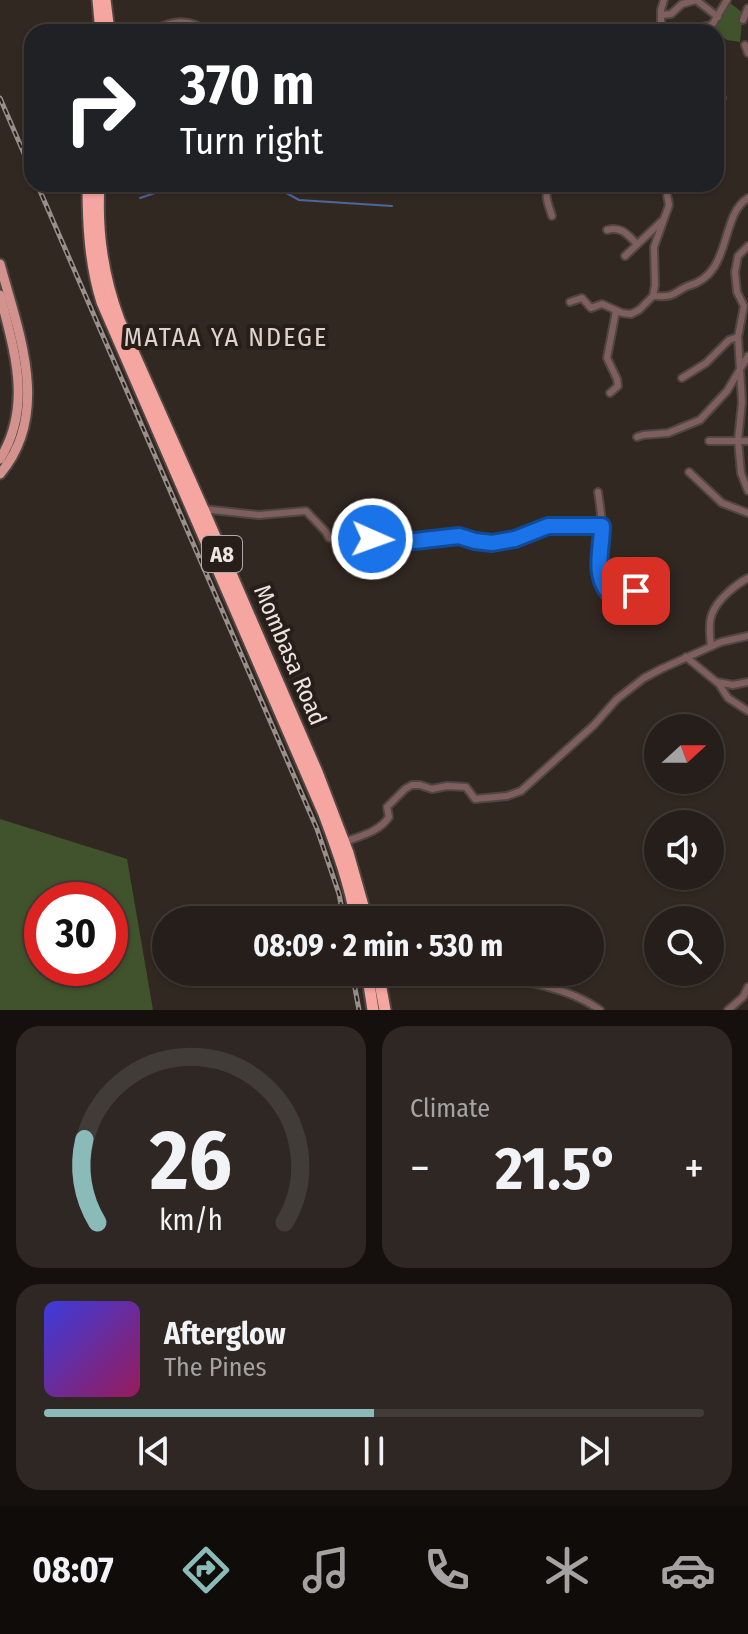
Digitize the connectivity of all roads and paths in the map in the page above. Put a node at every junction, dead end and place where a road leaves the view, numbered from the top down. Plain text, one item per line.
1 (98, 0) edge
2 (105, 0) edge
3 (664, 0) edge
4 (696, 0) edge
5 (727, 0) edge
6 (748, 8) edge
7 (661, 15) junction
8 (718, 17) junction
9 (743, 20) dead end
10 (100, 24) edge
11 (108, 24) edge
12 (169, 24) edge
13 (194, 24) edge
14 (661, 24) edge
15 (713, 24) edge
16 (88, 192) edge
17 (99, 192) edge
18 (546, 192) edge
19 (667, 192) edge
20 (748, 198) edge
21 (552, 216) dead end
22 (662, 221) junction
23 (607, 230) dead end
24 (637, 244) junction
25 (748, 246) edge
26 (625, 256) dead end
27 (0, 264) edge
28 (0, 295) edge
29 (653, 296) junction
30 (570, 302) dead end
31 (746, 306) edge
32 (616, 311) junction
33 (738, 337) junction
34 (748, 347) edge
35 (18, 348) junction
36 (738, 348) junction
37 (748, 356) edge
38 (740, 369) junction
39 (682, 378) dead end
40 (610, 393) dead end
41 (637, 437) dead end
42 (738, 440) junction
43 (709, 441) dead end
44 (748, 441) edge
45 (0, 459) edge
46 (689, 472) dead end
47 (0, 474) edge
48 (748, 491) edge
49 (598, 492) dead end
50 (198, 512) junction
51 (748, 513) edge
52 (602, 526) junction
53 (748, 578) edge
54 (651, 587) dead end
55 (748, 636) edge
56 (711, 646) junction
57 (686, 657) junction
58 (717, 682) junction
59 (748, 682) edge
60 (748, 711) edge
61 (344, 842) junction
62 (353, 906) edge
63 (363, 906) edge
64 (373, 986) edge
65 (377, 986) edge
66 (540, 986) edge
67 (748, 987) edge
68 (373, 1010) edge
69 (385, 1010) edge
70 (600, 1010) edge
71 (728, 1010) edge

1 - 10 highway
2 - 11 highway
3 - 7 street
4 - 7 street
4 - 8 street
5 - 8 street
6 - 9 street
7 - 14 street
8 - 15 street
12 - 13 street
16 - 50 highway, Mombasa Road / A8
17 - 50 highway, Mombasa Road / A8
18 - 21 street
19 - 22 street
20 - 29 street
22 - 24 street
22 - 29 street
23 - 24 street
24 - 26 street
25 - 31 street
27 - 35 main road
28 - 35 main road
29 - 32 street
30 - 32 street
31 - 33 street
32 - 40 street
33 - 36 street
33 - 39 street
34 - 36 street
35 - 45 main road
35 - 47 main road
36 - 38 street
37 - 38 street
38 - 41 street
38 - 42 street
42 - 43 street
42 - 44 street
42 - 48 street
46 - 51 street
49 - 52 street
50 - 52 street
50 - 61 highway, Mombasa Road / A8
50 - 62 highway, Mombasa Road / A8
52 - 54 street
53 - 56 street
55 - 56 street
56 - 57 street
57 - 58 street
57 - 61 street
58 - 59 street
58 - 60 street
61 - 63 highway, Mombasa Road / A8
64 - 68 highway
65 - 69 highway
66 - 70 street
67 - 71 street

